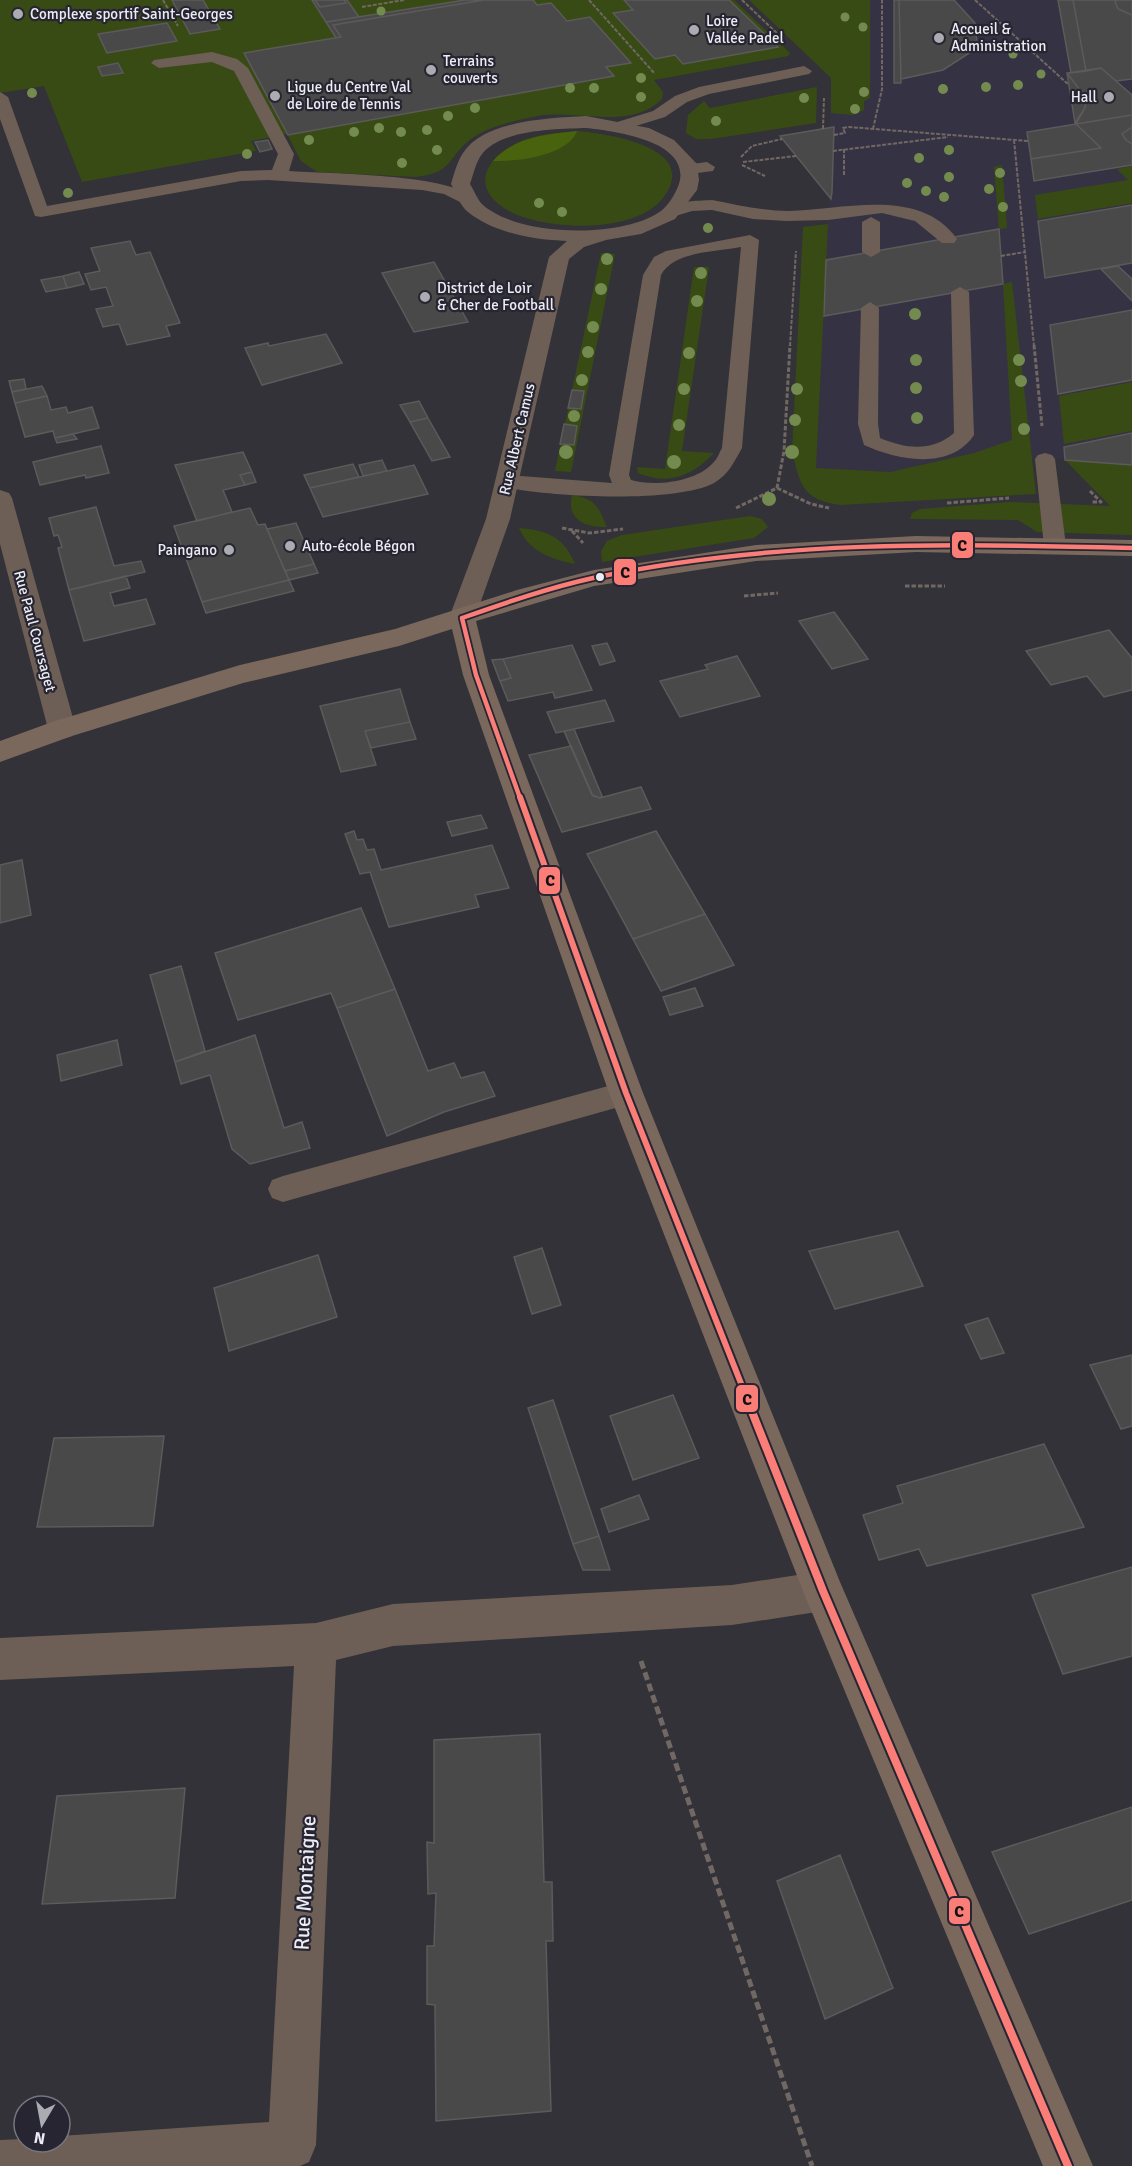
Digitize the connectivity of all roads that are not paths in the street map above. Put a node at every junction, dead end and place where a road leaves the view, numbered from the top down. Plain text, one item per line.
1 (159, 63) dead end
2 (804, 71) dead end
3 (0, 97) edge
4 (659, 114) junction
5 (620, 126) junction
6 (655, 137) junction
7 (462, 167) junction
8 (696, 172) junction
9 (279, 176) junction
10 (422, 185) junction
11 (468, 201) junction
12 (712, 204) junction
13 (669, 213) junction
14 (753, 214) junction
15 (871, 222) dead end
16 (511, 228) junction
17 (613, 234) junction
18 (948, 239) dead end
19 (750, 240) junction
20 (871, 252) dead end
21 (559, 257) junction
22 (960, 292) dead end
23 (870, 308) dead end
24 (1045, 459) road end
25 (507, 481) junction
26 (641, 490) junction
27 (0, 498) edge
28 (1055, 546) junction
29 (1132, 548) edge
30 (462, 618) junction
31 (62, 729) junction
32 (0, 752) edge
33 (626, 1093) junction
34 (283, 1189) dead end
35 (823, 1591) junction
36 (316, 1644) junction
37 (0, 1659) edge
38 (0, 2165) edge
39 (1068, 2166) edge

1 - 9 lane
2 - 4 lane
3 - 9 lane
4 - 5 lane
4 - 6 lane
5 - 6 street
5 - 7 street
6 - 8 street
7 - 10 lane
7 - 11 street
8 - 12 lane
8 - 13 street
9 - 10 lane
10 - 11 lane
11 - 16 street
12 - 13 lane
12 - 14 lane
13 - 17 street
14 - 18 lane
14 - 19 lane
15 - 20 lane
16 - 17 street
16 - 21 street
17 - 21 street
19 - 26 lane
19 - 26 lane
21 - 25 street, Rue Albert Camus
22 - 23 lane
24 - 28 lane
25 - 26 lane
25 - 30 street, Rue Albert Camus
27 - 31 street, Rue Paul Coursaget
28 - 29 street
28 - 30 street
30 - 31 street
30 - 33 street
31 - 32 street
33 - 34 lane
33 - 35 street
35 - 36 street
35 - 39 street
36 - 37 street
36 - 38 street, Rue Montaigne

